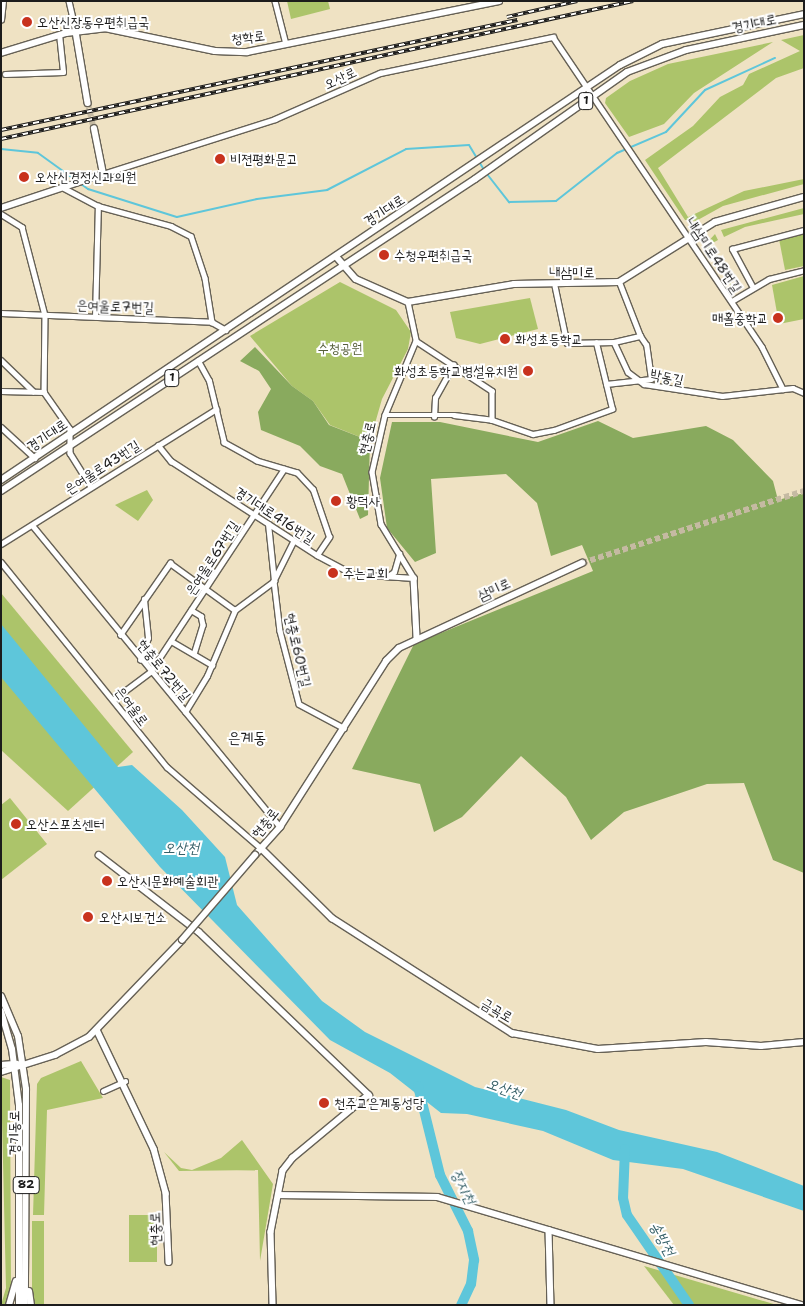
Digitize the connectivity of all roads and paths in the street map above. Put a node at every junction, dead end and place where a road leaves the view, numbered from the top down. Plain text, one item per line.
1 (3, 1) edge
2 (69, 1) edge
3 (275, 1) edge
4 (499, 1) edge
5 (477, 4) edge
6 (804, 14) edge
7 (1, 20) edge
8 (804, 25) edge
9 (76, 32) junction
10 (59, 36) junction
11 (286, 44) junction
12 (1, 54) edge
13 (5, 74) dead end
14 (586, 88) junction
15 (592, 97) junction
16 (88, 103) tunnel mouth
17 (94, 129) tunnel mouth
18 (102, 174) junction
19 (67, 187) junction
20 (804, 197) edge
21 (98, 206) junction
22 (1, 208) edge
23 (1, 214) edge
24 (804, 230) edge
25 (688, 237) junction
26 (336, 256) junction
27 (342, 266) junction
28 (804, 270) edge
29 (619, 282) junction
30 (556, 286) junction
31 (753, 288) junction
32 (732, 301) junction
33 (408, 302) junction
34 (1, 313) edge
35 (45, 315) junction
36 (95, 317) junction
37 (212, 322) junction
38 (226, 330) junction
39 (640, 336) junction
40 (416, 341) junction
41 (614, 342) junction
42 (596, 343) junction
43 (1, 360) edge
44 (198, 361) junction
45 (453, 365) junction
46 (637, 380) junction
47 (606, 384) junction
48 (783, 388) junction
49 (1, 391) edge
50 (33, 391) junction
51 (44, 392) junction
52 (804, 393) edge
53 (216, 409) junction
54 (385, 416) junction
55 (434, 416) junction
56 (492, 420) junction
57 (1, 427) edge
58 (68, 436) junction
59 (70, 445) junction
60 (158, 445) junction
61 (35, 458) junction
62 (284, 469) junction
63 (1, 480) edge
64 (91, 486) junction
65 (1, 491) edge
66 (254, 515) junction
67 (268, 524) junction
68 (33, 526) junction
69 (294, 541) junction
70 (1, 544) edge
71 (400, 554) junction
72 (317, 555) junction
73 (1, 562) edge
74 (582, 563) tunnel mouth
75 (387, 577) junction
76 (414, 578) junction
77 (274, 581) junction
78 (206, 588) junction
79 (144, 599) junction
80 (191, 610) junction
81 (235, 610) junction
82 (120, 635) junction
83 (416, 638) junction
84 (171, 641) junction
85 (194, 654) junction
86 (140, 660) junction
87 (212, 665) junction
88 (150, 672) junction
89 (114, 699) junction
90 (185, 712) junction
91 (344, 728) junction
92 (280, 828) junction
93 (261, 848) junction
94 (99, 855) dead end
95 (1, 996) edge
96 (1, 1011) edge
97 (97, 1030) junction
98 (804, 1042) edge
99 (1, 1065) edge
100 (24, 1066) junction
101 (15, 1067) junction
102 (1, 1072) edge
103 (125, 1081) junction
104 (103, 1092) dead end
105 (278, 1195) junction
106 (549, 1230) junction
107 (26, 1239) junction
108 (168, 1262) dead end
109 (19, 1263) junction
110 (9, 1305) edge
111 (19, 1305) edge
112 (25, 1305) edge
113 (30, 1305) edge
114 (273, 1305) edge
115 (551, 1305) edge
116 (801, 1305) edge

1 - 7 street
2 - 9 street
3 - 11 street
4 - 5 street, 청학로
5 - 11 street, 청학로
6 - 14 main road, 경기대로 / 1
8 - 15 main road, 경기대로 / 1
9 - 10 street, 청학로
9 - 11 street, 청학로
9 - 16 street
10 - 12 street, 청학로
10 - 13 street
14 - 15 street, 내삼미로48번길
14 - 18 street, 오산로 / 1
14 - 26 main road, 경기대로 / 1
15 - 25 street, 내삼미로48번길
15 - 27 main road, 경기대로 / 1
17 - 18 street
18 - 19 street, 오산로 / 1
19 - 21 street
19 - 22 street
20 - 25 street, 내삼미로
21 - 36 street
21 - 37 street
23 - 35 street
24 - 31 street
25 - 29 street, 내삼미로
25 - 32 street, 내삼미로48번길
26 - 27 street
26 - 38 main road, 경기대로 / 1
27 - 33 street
27 - 44 main road, 경기대로 / 1
28 - 31 street
29 - 30 street, 내삼미로
29 - 39 street
30 - 33 street, 내삼미로
30 - 42 street
31 - 32 street
32 - 48 street, 내삼미로48번길
33 - 40 street
34 - 35 street, 은여울로7번길
35 - 36 street, 은여울로7번길
35 - 51 street
36 - 37 street, 은여울로7번길
37 - 38 street, 은여울로7번길
38 - 58 main road, 경기대로 / 1
39 - 41 street
39 - 46 street
40 - 45 street
40 - 54 street, 현충로
41 - 42 street
41 - 46 street, 박동길
42 - 47 street
43 - 50 street
44 - 53 street, 경기대로416번길
44 - 59 main road, 경기대로 / 1
45 - 55 street
45 - 56 street
46 - 47 street
46 - 48 street, 박동길
47 - 56 street
48 - 52 street, 박동길
49 - 50 street
50 - 51 street
51 - 58 street
53 - 60 street, 은여울로43번길
53 - 62 street, 경기대로416번길
54 - 55 street
54 - 71 street, 현충로
55 - 56 street
57 - 61 street
58 - 59 street
58 - 61 main road, 경기대로 / 1
59 - 64 street
59 - 65 main road, 경기대로 / 1
60 - 64 street, 은여울로43번길
60 - 66 street, 경기대로416번길
61 - 63 main road, 경기대로 / 1
62 - 66 street, 은여울로67번길
62 - 72 street, 경기대로416번길
64 - 68 street, 은여울로43번길
66 - 67 street, 경기대로416번길
66 - 78 street, 은여울로67번길
67 - 69 street, 경기대로416번길
67 - 77 street, 현충로60번길
68 - 70 street, 은여울로43번길
68 - 82 street, 현충로72번길
69 - 72 street, 경기대로416번길
69 - 77 street
71 - 75 street
71 - 76 street, 현충로
72 - 75 street
73 - 89 street, 은여울로
74 - 83 street, 삼미로
75 - 76 street
76 - 83 street
77 - 81 street
77 - 91 street, 현충로60번길
78 - 79 street
78 - 80 street, 은여울로67번길
78 - 81 street
79 - 82 street
79 - 86 street
80 - 84 street, 은여울로67번길
80 - 85 street, 은여울로67번길
81 - 87 street
82 - 86 street, 현충로72번길
83 - 91 street, 현충로
84 - 85 street
84 - 88 street, 은여울로67번길
85 - 87 street
86 - 88 street, 현충로72번길
87 - 90 street
88 - 89 street, 은여울로67번길
88 - 90 street, 현충로72번길
89 - 93 street, 은여울로
90 - 92 street, 현충로72번길
91 - 92 street, 현충로
92 - 93 street, 현충로
93 - 97 street, 현충로, bridge
93 - 98 street, 금곡로
94 - 105 street
95 - 100 main road, 경기동로 / 82
96 - 101 main road, 경기동로 / 82
97 - 100 street, 현충로
97 - 103 street, 현충로
99 - 101 street
100 - 101 street
100 - 107 main road, 경기동로 / 82
101 - 102 street
101 - 109 main road, 경기동로 / 82
103 - 104 street
103 - 108 street, 현충로
105 - 106 street
105 - 114 street
106 - 115 street
106 - 116 street
107 - 112 main road, 경기동로 / 82
107 - 113 main road
109 - 110 main road
109 - 111 main road, 경기동로 / 82

